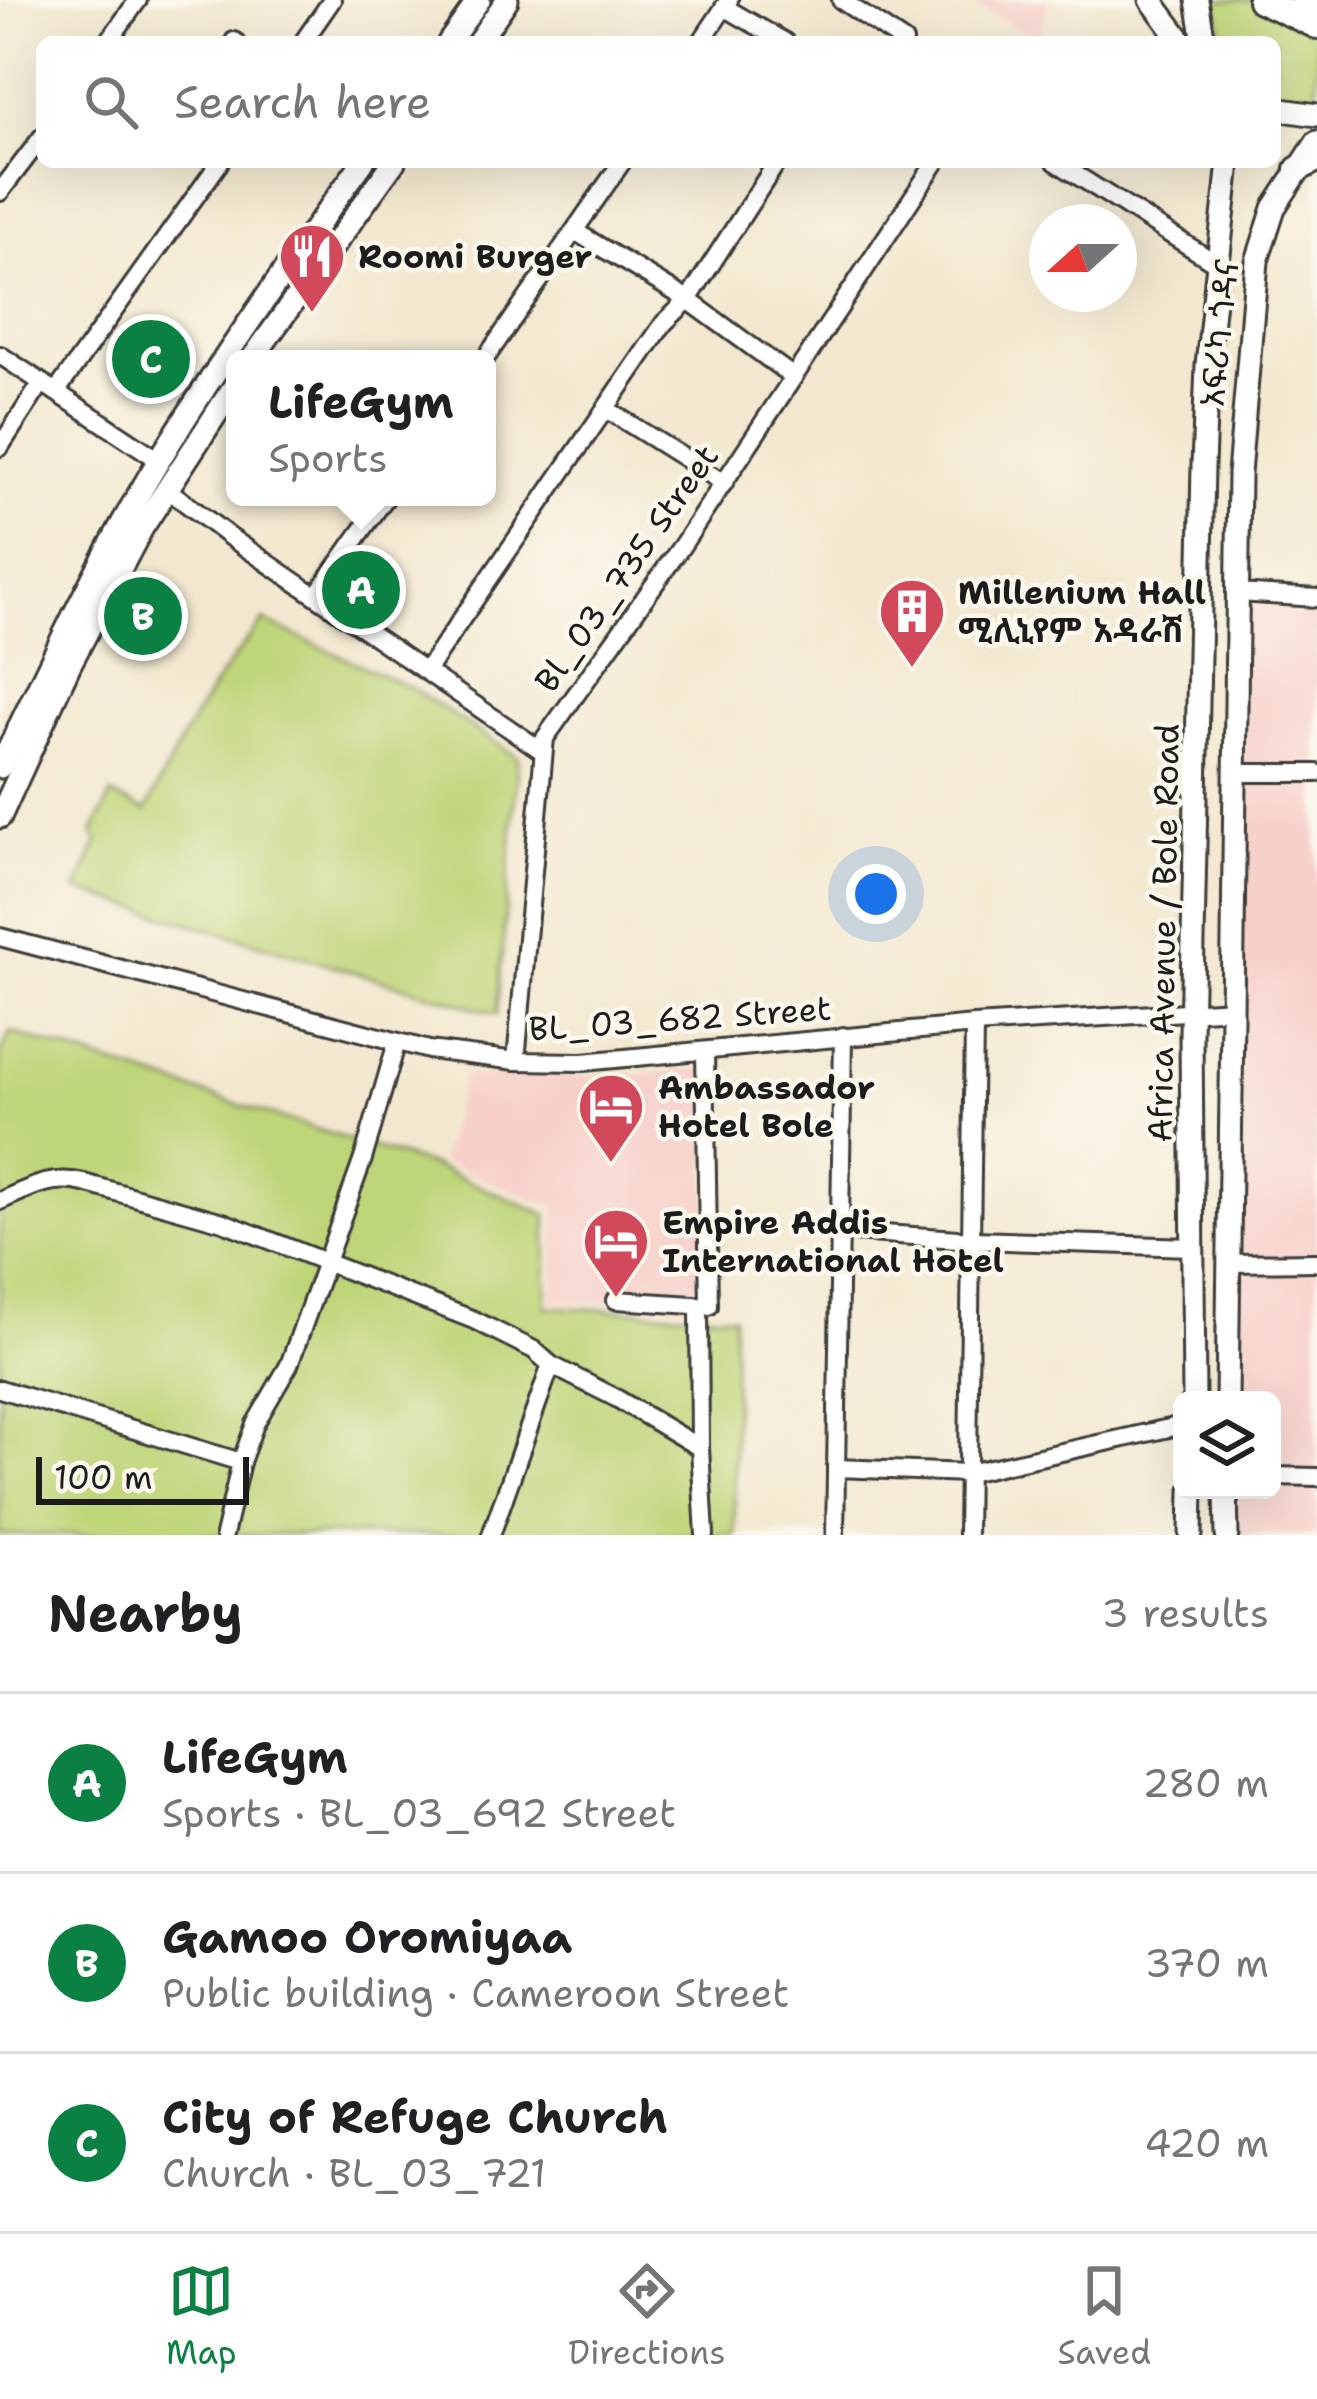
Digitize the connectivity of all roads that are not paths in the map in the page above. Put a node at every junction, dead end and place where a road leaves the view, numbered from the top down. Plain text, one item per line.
1 (138, 0) edge
2 (332, 0) edge
3 (507, 0) edge
4 (841, 0) edge
5 (1150, 0) edge
6 (1174, 0) edge
7 (1260, 0) edge
8 (1304, 0) edge
9 (476, 1) edge
10 (727, 3) edge
11 (1317, 6) edge
12 (1197, 9) edge
13 (1317, 26) edge
14 (112, 36) edge
15 (307, 36) edge
16 (453, 36) edge
17 (482, 36) edge
18 (705, 36) edge
19 (776, 36) edge
20 (895, 36) edge
21 (1177, 36) edge
22 (1281, 111) edge
23 (1317, 115) edge
24 (1317, 142) edge
25 (36, 144) edge
26 (1307, 164) edge
27 (215, 168) edge
28 (359, 168) edge
29 (390, 168) edge
30 (618, 168) edge
31 (773, 168) edge
32 (932, 168) edge
33 (1065, 168) edge
34 (1228, 168) edge
35 (0, 192) edge
36 (576, 232) junction
37 (1217, 264) junction
38 (688, 300) junction
39 (238, 337) junction
40 (230, 350) edge
41 (250, 350) edge
42 (259, 350) edge
43 (491, 350) edge
44 (0, 355) edge
45 (226, 356) edge
46 (792, 376) junction
47 (49, 388) junction
48 (226, 399) edge
49 (606, 409) junction
50 (0, 447) edge
51 (159, 460) junction
52 (1203, 466) joint
53 (724, 483) junction
54 (167, 489) junction
55 (380, 506) edge
56 (1238, 593) junction
57 (316, 594) junction
58 (1317, 598) edge
59 (426, 671) junction
60 (542, 751) junction
61 (0, 767) edge
62 (1236, 773) junction
63 (1317, 773) edge
64 (0, 817) edge
65 (0, 937) edge
66 (1191, 1009) junction
67 (1234, 1009) junction
68 (974, 1025) junction
69 (843, 1036) junction
70 (397, 1042) junction
71 (705, 1052) junction
72 (516, 1060) junction
73 (0, 1202) edge
74 (839, 1231) junction
75 (973, 1240) junction
76 (1192, 1247) junction
77 (1317, 1262) edge
78 (1229, 1263) junction
79 (322, 1264) junction
80 (616, 1300) dead end
81 (699, 1306) junction
82 (551, 1366) junction
83 (0, 1389) edge
84 (1194, 1391) edge
85 (1227, 1391) edge
86 (1173, 1427) edge
87 (700, 1448) junction
88 (241, 1462) junction
89 (836, 1468) junction
90 (968, 1473) junction
91 (1281, 1476) edge
92 (1317, 1477) edge
93 (1192, 1499) edge
94 (1226, 1499) edge
95 (224, 1535) edge
96 (491, 1535) edge
97 (705, 1535) edge
98 (835, 1535) edge
99 (967, 1535) edge
100 (1191, 1535) edge
101 (1227, 1535) edge

1 - 14 street
2 - 15 street
3 - 17 main road
4 - 20 street
5 - 21 main road
6 - 12 main road
7 - 13 highway
8 - 11 highway
9 - 16 main road
10 - 18 street
10 - 19 street
22 - 23 main road
24 - 26 main road, አፍሪካ ጎዳና
25 - 35 street
26 - 56 main road, አፍሪካ ጎዳና
27 - 47 street
28 - 39 main road
29 - 42 main road
30 - 36 street
31 - 38 street
32 - 46 street, Bl_03_735 Street
33 - 37 street
34 - 37 main road, አፍሪካ ጎዳና
36 - 38 street
36 - 43 street
37 - 52 main road, አፍሪካ ጎዳና
38 - 46 street
38 - 49 street
39 - 40 main road
39 - 41 main road
44 - 47 street
45 - 51 main road
46 - 53 street, Bl_03_735 Street
47 - 50 street
47 - 51 street
48 - 54 main road
49 - 53 street
49 - 59 street
51 - 61 main road
52 - 66 main road, Africa Avenue / Bole Road
53 - 60 street, Bl_03_735 Street
54 - 57 street
54 - 64 main road
55 - 57 street
56 - 58 street
56 - 62 main road
57 - 59 street
59 - 60 street
60 - 72 street, Bl_03_735 Street
62 - 63 street
62 - 67 main road
65 - 70 street, BL_03_682 Street
66 - 67 street, BL_03_682 Street
66 - 68 street, BL_03_682 Street
66 - 76 main road, Africa Avenue / Bole Road
67 - 78 main road
68 - 69 street, BL_03_682 Street
68 - 75 street
69 - 71 street, BL_03_682 Street
69 - 74 street
70 - 72 street, BL_03_682 Street
70 - 79 street
71 - 72 street, BL_03_682 Street
71 - 81 street
73 - 79 street
74 - 75 street
74 - 89 street
75 - 76 street
75 - 90 street
76 - 84 main road, Africa Avenue / Bole Road
77 - 78 street
78 - 85 main road
79 - 82 street
79 - 88 street
80 - 81 street
81 - 87 street
82 - 87 street
82 - 96 street
83 - 88 street
86 - 90 street
87 - 97 street
88 - 95 street
89 - 90 street
89 - 98 street
90 - 99 street
91 - 92 street
93 - 100 main road
94 - 101 main road

